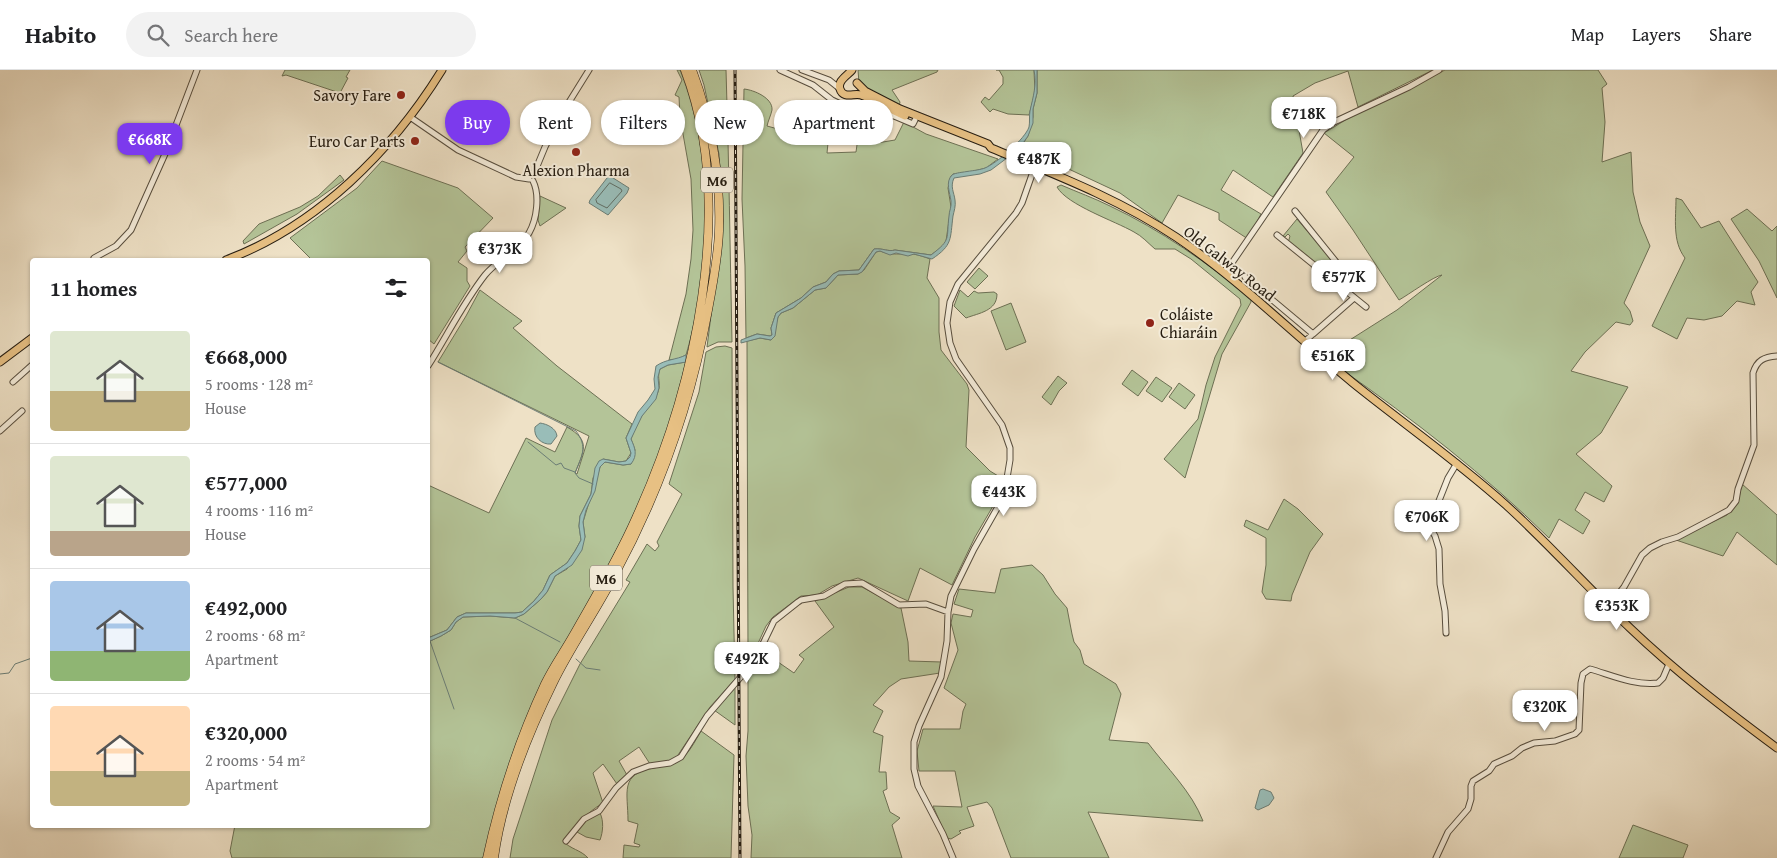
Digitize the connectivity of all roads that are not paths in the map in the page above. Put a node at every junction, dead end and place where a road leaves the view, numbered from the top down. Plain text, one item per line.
1 (442, 70) edge
2 (589, 70) edge
3 (685, 70) edge
4 (692, 70) edge
5 (780, 70) edge
6 (803, 70) edge
7 (853, 70) edge
8 (1440, 70) edge
9 (195, 71) edge
10 (844, 78) junction
11 (800, 79) junction
12 (829, 80) junction
13 (856, 82) junction
14 (840, 88) junction
15 (853, 94) junction
16 (410, 117) junction
17 (915, 120) junction
18 (992, 148) junction
19 (1035, 166) junction
20 (532, 178) junction
21 (1295, 211) dead end
22 (1289, 234) dead end
23 (1277, 235) dead end
24 (1284, 240) junction
25 (94, 257) edge
26 (230, 258) edge
27 (1225, 273) junction
28 (1245, 277) dead end
29 (1335, 282) junction
30 (1354, 298) junction
31 (1366, 307) dead end
32 (1313, 334) junction
33 (1304, 342) junction
34 (30, 344) edge
35 (1777, 356) edge
36 (0, 362) edge
37 (430, 363) edge
38 (30, 369) edge
39 (13, 382) dead end
40 (22, 410) dead end
41 (0, 430) edge
42 (1457, 463) junction
43 (1608, 606) junction
44 (948, 612) junction
45 (1446, 633) dead end
46 (1670, 664) junction
47 (1777, 748) edge
48 (566, 841) dead end
49 (487, 858) edge
50 (494, 858) edge
51 (953, 858) edge
52 (1436, 858) edge

1 - 16 main road
2 - 20 street
3 - 49 highway, M6
4 - 50 highway, M6
5 - 11 street
6 - 11 street
6 - 12 street
7 - 10 main road
7 - 13 main road
8 - 27 street
9 - 25 street
10 - 12 street
10 - 13 main road
10 - 14 main road
11 - 17 street
12 - 14 street
13 - 15 main road
13 - 18 main road
14 - 15 main road
15 - 17 main road
16 - 20 street
16 - 26 main road
17 - 18 main road
18 - 19 main road, Old Galway Road
19 - 27 main road, Old Galway Road
19 - 44 street
20 - 37 street
21 - 29 street
22 - 24 street
23 - 24 street
24 - 29 street
27 - 33 main road, Old Galway Road
28 - 32 street
29 - 30 street
30 - 31 street
30 - 32 street
32 - 33 street
33 - 42 main road, Old Galway Road
34 - 36 main road
35 - 43 street
38 - 39 street
40 - 41 street
42 - 43 main road, Old Galway Road
42 - 45 street
43 - 46 main road, Old Galway Road
44 - 48 street
44 - 51 street
46 - 47 main road, Old Galway Road
46 - 52 street

